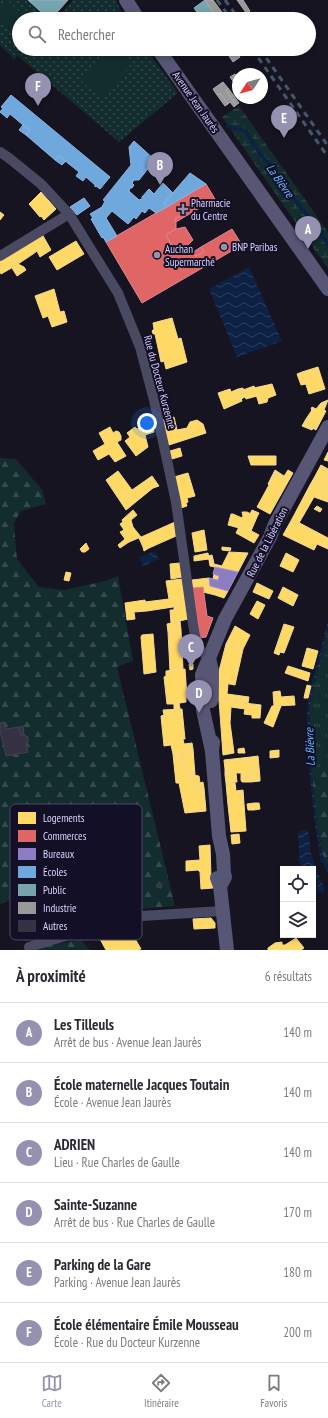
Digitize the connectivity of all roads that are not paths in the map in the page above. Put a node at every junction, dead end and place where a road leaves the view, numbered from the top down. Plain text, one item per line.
1 (126, 0) edge
2 (134, 12) edge
3 (163, 56) edge
4 (0, 152) edge
5 (68, 214) junction
6 (0, 256) edge
7 (328, 289) edge
8 (328, 427) edge
9 (209, 658) junction
10 (222, 911) junction
11 (142, 916) edge
12 (51, 940) edge
13 (30, 947) dead end
14 (227, 950) edge

1 - 2 main road
3 - 7 main road, Avenue Jean Jaurès
4 - 5 street, Rue du Docteur Kurzenne
5 - 6 street
5 - 9 street, Rue du Docteur Kurzenne
8 - 9 main road, Rue de la Libération
9 - 10 main road, Rue de la Libération
10 - 11 street
10 - 14 main road, Rue de la Libération
12 - 13 street

